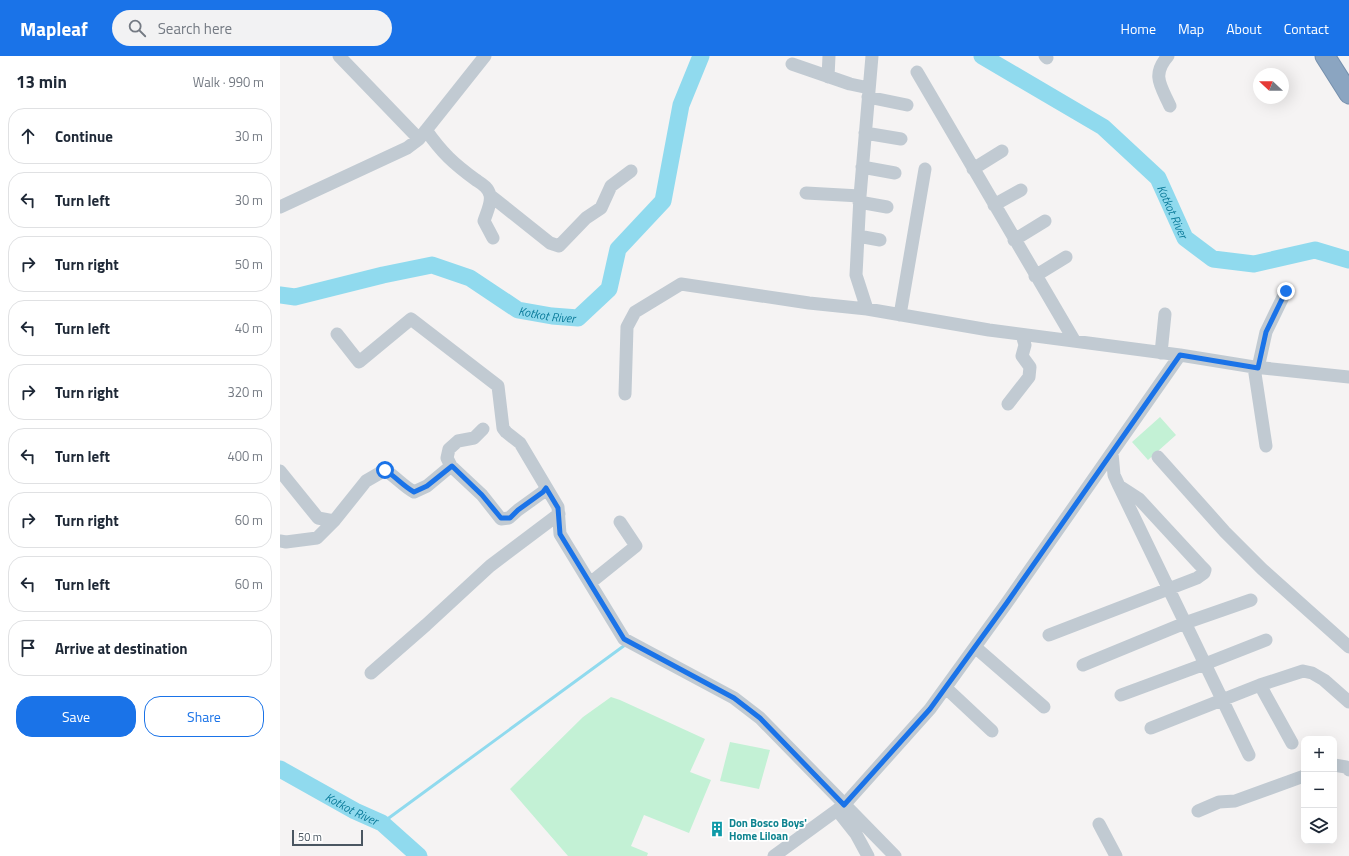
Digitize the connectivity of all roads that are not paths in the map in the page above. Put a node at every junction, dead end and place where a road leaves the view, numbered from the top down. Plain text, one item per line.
1 (339, 56) edge
2 (485, 56) edge
3 (830, 56) edge
4 (872, 56) edge
5 (1168, 56) edge
6 (1325, 56) edge
7 (792, 64) dead end
8 (917, 72) dead end
9 (828, 77) junction
10 (1347, 87) edge
11 (868, 93) junction
12 (907, 105) dead end
13 (1170, 106) dead end
14 (865, 133) junction
15 (423, 135) junction
16 (901, 139) dead end
17 (1002, 151) dead end
18 (862, 167) junction
19 (925, 169) dead end
20 (973, 169) junction
21 (631, 171) dead end
22 (895, 173) dead end
23 (1021, 190) dead end
24 (806, 193) dead end
25 (491, 196) junction
26 (859, 199) junction
27 (994, 205) junction
28 (280, 207) edge
29 (887, 207) dead end
30 (1045, 221) dead end
31 (858, 236) junction
32 (493, 238) dead end
33 (880, 240) dead end
34 (1014, 240) junction
35 (1066, 257) dead end
36 (1035, 276) junction
37 (1286, 291) dead end
38 (867, 309) junction
39 (1165, 314) dead end
40 (900, 315) junction
41 (337, 334) dead end
42 (1022, 335) junction
43 (1074, 340) junction
44 (1161, 353) junction
45 (1180, 355) junction
46 (1256, 367) junction
47 (1349, 377) edge
48 (625, 394) dead end
49 (1008, 404) dead end
50 (483, 429) dead end
51 (1266, 446) dead end
52 (1112, 453) junction
53 (1158, 457) dead end
54 (452, 466) junction
55 (280, 471) edge
56 (1119, 486) junction
57 (546, 488) junction
58 (560, 514) junction
59 (334, 521) junction
60 (620, 522) dead end
61 (280, 541) edge
62 (590, 583) junction
63 (1169, 590) junction
64 (1251, 600) dead end
65 (1185, 623) junction
66 (1049, 635) dead end
67 (1266, 640) dead end
68 (975, 647) junction
69 (1349, 647) edge
70 (1205, 664) junction
71 (1083, 665) dead end
72 (371, 673) dead end
73 (1260, 685) junction
74 (946, 688) junction
75 (1121, 695) dead end
76 (1222, 700) junction
77 (1349, 702) edge
78 (1044, 707) dead end
79 (1152, 728) dead end
80 (992, 731) dead end
81 (1292, 743) dead end
82 (1249, 754) dead end
83 (1337, 766) edge
84 (1349, 770) edge
85 (1301, 777) edge
86 (840, 807) junction
87 (1198, 811) dead end
88 (1100, 824) dead end
89 (780, 854) edge
90 (868, 856) edge
91 (895, 856) edge
92 (1116, 856) edge

1 - 15 street
2 - 15 street
3 - 9 street
4 - 11 street
5 - 13 street
6 - 10 highway
7 - 9 street
8 - 20 street
9 - 11 street
11 - 12 street
11 - 14 street
14 - 16 street
14 - 18 street
15 - 25 street
15 - 28 street
17 - 20 street
18 - 22 street
18 - 26 street
19 - 40 street
20 - 27 street
21 - 25 street
23 - 27 street
24 - 26 street
25 - 32 street
26 - 29 street
26 - 31 street
27 - 34 street
30 - 34 street
31 - 33 street
31 - 38 street
34 - 36 street
35 - 36 street
36 - 43 street
37 - 46 street
38 - 40 street
38 - 48 street
39 - 44 street
40 - 42 street
41 - 57 street
42 - 43 street
42 - 49 street
43 - 44 street
44 - 45 street
45 - 46 street
45 - 52 street
46 - 47 street
46 - 51 street
50 - 54 street
52 - 56 street
52 - 68 street
53 - 69 street
54 - 57 street
54 - 59 street
55 - 59 street
56 - 63 street
56 - 63 street
57 - 58 street
58 - 62 street
58 - 72 street
59 - 61 street
60 - 62 street
62 - 86 street
63 - 65 street
63 - 66 street
64 - 65 street
65 - 70 street
65 - 71 street
67 - 70 street
68 - 74 street
68 - 78 street
70 - 75 street
70 - 76 street
73 - 76 street
73 - 77 street
73 - 81 street
74 - 80 street
74 - 86 street
76 - 79 street
76 - 82 street
83 - 84 street
85 - 87 street
86 - 89 street
86 - 90 street
86 - 91 street
88 - 92 street

